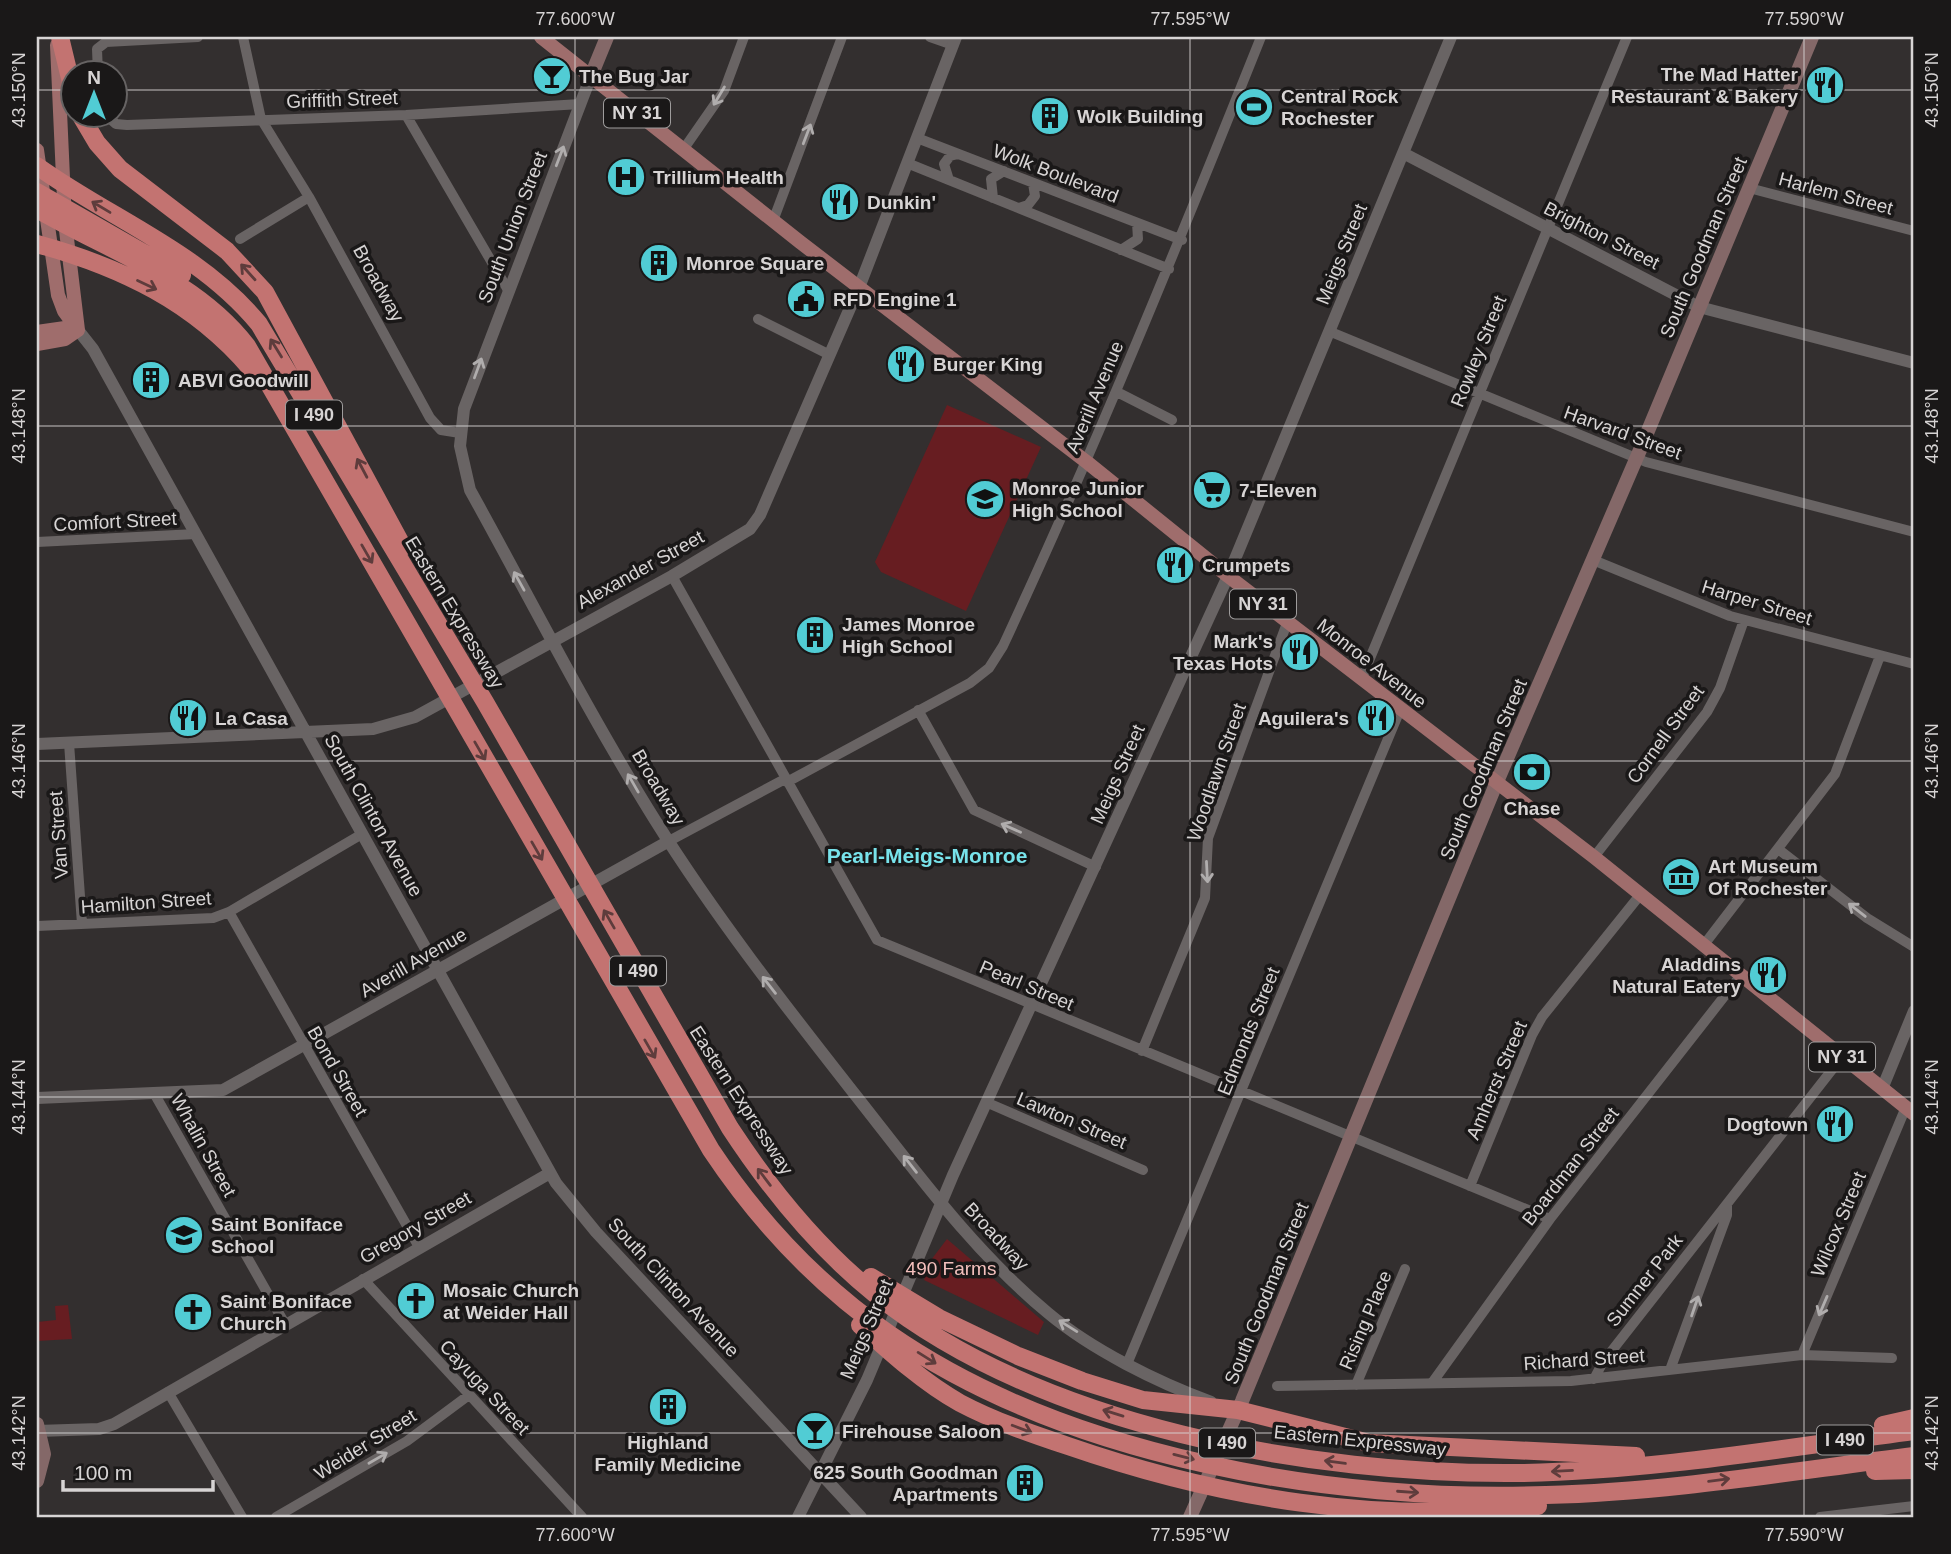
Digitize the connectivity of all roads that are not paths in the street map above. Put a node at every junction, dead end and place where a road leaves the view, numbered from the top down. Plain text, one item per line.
1 (59, 37) edge
2 (198, 37) edge
3 (243, 37) edge
4 (541, 37) edge
5 (607, 37) edge
6 (744, 37) edge
7 (842, 37) edge
8 (930, 37) edge
9 (1261, 37) edge
10 (1451, 37) edge
11 (1627, 37) edge
12 (1812, 37) edge
13 (954, 41) edge
14 (65, 60) edge
15 (98, 60) edge
16 (592, 76) junction
17 (580, 104) junction
18 (406, 115) junction
19 (261, 119) junction
20 (130, 125) edge
21 (89, 130) edge
22 (917, 138) junction
23 (37, 150) edge
24 (683, 150) junction
25 (1403, 153) junction
26 (959, 154) junction
27 (907, 163) junction
28 (37, 166) edge
29 (1004, 172) junction
30 (949, 180) junction
31 (1032, 183) junction
32 (1749, 188) junction
33 (37, 192) edge
34 (309, 197) junction
35 (993, 198) junction
36 (1019, 208) junction
37 (37, 209) edge
38 (773, 221) junction
39 (1137, 223) junction
40 (1547, 229) junction
41 (1914, 231) edge
42 (240, 239) dead end
43 (1182, 240) junction
44 (37, 246) edge
45 (1121, 250) junction
46 (1169, 269) junction
47 (860, 285) junction
48 (508, 290) junction
49 (1699, 307) junction
50 (758, 319) dead end
51 (78, 330) junction
52 (37, 332) edge
53 (1331, 332) junction
54 (37, 344) edge
55 (247, 346) junction
56 (828, 354) junction
57 (1914, 363) edge
58 (1117, 392) junction
59 (1479, 394) junction
60 (1172, 420) dead end
61 (297, 430) junction
62 (460, 433) junction
63 (1636, 459) junction
64 (1088, 463) junction
65 (1914, 532) edge
66 (196, 534) junction
67 (37, 542) edge
68 (1593, 560) junction
69 (673, 576) junction
70 (1228, 576) junction
71 (1744, 620) junction
72 (1287, 622) junction
73 (552, 640) junction
74 (1880, 656) junction
75 (1914, 664) edge
76 (1361, 680) junction
77 (485, 702) junction
78 (918, 710) junction
79 (1400, 710) junction
80 (305, 732) junction
81 (69, 743) junction
82 (37, 744) edge
83 (786, 780) junction
84 (1496, 784) junction
85 (362, 834) junction
86 (669, 841) junction
87 (1778, 849) junction
88 (1594, 857) junction
89 (1096, 867) junction
90 (1640, 895) junction
91 (229, 912) junction
92 (82, 925) junction
93 (37, 926) edge
94 (1703, 946) junction
95 (1914, 947) edge
96 (438, 969) junction
97 (1741, 975) junction
98 (1032, 1007) junction
99 (1914, 1011) edge
100 (304, 1046) junction
101 (1142, 1051) junction
102 (1842, 1057) junction
103 (1882, 1089) junction
104 (154, 1093) junction
105 (1241, 1093) junction
106 (37, 1098) edge
107 (988, 1103) junction
108 (1910, 1110) edge
109 (1351, 1137) junction
110 (1143, 1170) dead end
111 (550, 1173) junction
112 (1470, 1186) junction
113 (941, 1203) junction
114 (1727, 1204) junction
115 (1550, 1219) junction
116 (808, 1229) junction
117 (778, 1239) junction
118 (419, 1247) junction
119 (1405, 1269) dead end
120 (363, 1279) junction
121 (285, 1324) junction
122 (1802, 1355) junction
123 (1892, 1358) dead end
124 (1128, 1364) junction
125 (1670, 1370) junction
126 (1594, 1379) junction
127 (1432, 1382) junction
128 (1356, 1385) junction
129 (1277, 1386) dead end
130 (167, 1392) junction
131 (469, 1395) junction
132 (1914, 1418) edge
133 (1234, 1419) junction
134 (37, 1429) edge
135 (1914, 1432) edge
136 (1776, 1449) junction
137 (1914, 1455) edge
138 (1703, 1458) junction
139 (1914, 1470) edge
140 (1784, 1472) junction
141 (821, 1474) junction
142 (37, 1481) edge
143 (1206, 1482) junction
144 (1654, 1488) junction
145 (1914, 1506) edge
146 (242, 1517) edge
147 (276, 1517) edge
148 (582, 1517) edge
149 (798, 1517) edge
150 (861, 1517) edge
151 (1190, 1517) edge
152 (1820, 1517) edge

1 - 14 highway
1 - 51 main road, South Clinton Avenue
2 - 15 street
3 - 19 street, Broadway
4 - 16 main road, Monroe Avenue / NY 31
5 - 16 main road, South Union Street
6 -> 24 street
38 -> 7 street
8 - 13 street
9 - 43 street, Averill Avenue
10 - 25 street, Meigs Street
11 - 40 street, Rowley Street
12 - 32 main road, South Goodman Street
13 - 22 street, Alexander Street
16 - 17 street, South Union Street
16 - 24 main road, Monroe Avenue / NY 31
17 - 18 street, Griffith Street
48 -> 17 street, South Union Street
18 - 19 street, Griffith Street
18 - 48 street
19 - 20 street, Griffith Street
19 - 34 street, Broadway
77 -> 21 highway
22 - 26 street, Wolk Boulevard
22 - 27 street, Alexander Street
23 - 51 main road
24 - 38 main road, Monroe Avenue / NY 31
25 - 40 street, Brighton Street
25 - 53 street, Meigs Street
26 - 29 street, Wolk Boulevard
26 - 30 street
27 - 30 street
27 - 47 street, Alexander Street
77 -> 28 highway, Eastern Expressway / I 490
29 - 31 street, Wolk Boulevard
29 - 35 street
30 - 35 street
31 - 36 street
31 - 39 street, Wolk Boulevard
32 - 41 street, Harlem Street
32 - 49 main road, South Goodman Street
33 - 55 highway
34 - 42 street
34 - 62 street, Broadway
35 - 36 street
36 - 45 street
37 - 55 highway, I 490
38 - 47 main road, Monroe Avenue / NY 31
39 - 43 street, Wolk Boulevard
39 - 45 street
40 - 49 street, Brighton Street
40 - 59 street, Rowley Street
43 - 46 street, Averill Avenue
44 -> 61 highway
45 - 46 street
46 - 58 street, Averill Avenue
47 - 56 street, Alexander Street
47 - 64 main road, Monroe Avenue / NY 31
62 -> 48 street, South Union Street
49 - 57 street, Brighton Street
49 - 63 main road, South Goodman Street
50 - 56 street
51 - 52 main road
51 - 54 main road
51 - 66 street, South Clinton Avenue
53 - 59 street, Harvard Street
53 - 70 street, Meigs Street
55 - 61 highway, I 490
56 - 69 street, Alexander Street
58 - 60 street
58 - 64 street, Averill Avenue
59 - 63 street, Harvard Street
59 - 76 street, Rowley Street
61 -> 117 highway, I 490
73 -> 62 street, Broadway
63 - 65 street, Harvard Street
63 - 68 main road, South Goodman Street
64 - 70 main road, Monroe Avenue / NY 31
64 - 78 street, Averill Avenue
66 - 67 street, Comfort Street
66 - 80 street, South Clinton Avenue
68 - 71 street, Harper Street
68 - 84 main road, South Goodman Street
69 - 73 street, Alexander Street
69 - 83 street, Pearl Street
70 - 72 main road, Monroe Avenue / NY 31
70 - 89 street, Meigs Street
71 - 74 street, Harper Street
71 - 88 street, Cornell Street
72 - 76 main road, Monroe Avenue / NY 31
72 -> 101 street, Woodlawn Street
73 - 80 street, Alexander Street
86 -> 73 street, Broadway
74 - 75 street, Harper Street
74 - 87 street
76 - 79 main road, Monroe Avenue / NY 31
116 -> 77 highway, Eastern Expressway / I 490
78 - 83 street, Averill Avenue
89 -> 78 street
79 - 84 main road, Monroe Avenue / NY 31
79 - 105 street, Edmonds Street
80 - 81 street, Alexander Street
80 - 85 street, South Clinton Avenue
81 - 82 street, Alexander Street
81 - 92 street, Van Street
83 - 86 street, Averill Avenue
83 - 98 street, Pearl Street
84 - 88 main road, Monroe Avenue / NY 31
84 - 109 main road, South Goodman Street
85 - 91 street, Hamilton Street
85 - 96 street, South Clinton Avenue
86 - 96 street, Averill Avenue
113 -> 86 street, Broadway
87 - 94 street
95 -> 87 street
88 - 90 main road, Monroe Avenue / NY 31
89 - 98 street, Meigs Street
90 - 94 main road, Monroe Avenue / NY 31
90 - 112 street, Amherst Street
91 - 92 street, Hamilton Street
91 - 100 street, Bond Street
92 - 93 street, Hamilton Street
94 - 97 main road, Monroe Avenue / NY 31
96 - 100 street, Averill Avenue
96 - 111 street, South Clinton Avenue
97 - 102 main road, Monroe Avenue / NY 31
97 - 115 street, Boardman Street
98 - 101 street, Pearl Street
98 - 107 street, Meigs Street
99 - 103 street
100 - 104 street, Averill Avenue
100 - 118 street, Bond Street
101 - 105 street, Pearl Street
102 - 103 main road, Monroe Avenue / NY 31
102 - 114 street, Sumner Park
103 - 108 main road, Monroe Avenue / NY 31
104 - 106 street, Averill Avenue
104 - 121 street, Whalin Street
105 - 109 street, Pearl Street
105 - 124 street, Edmonds Street
107 - 110 street, Lawton Street
107 - 113 street, Meigs Street
108 -> 122 street, Wilcox Street
109 - 112 street, Pearl Street
109 - 133 main road, South Goodman Street
111 - 118 street, Gregory Street
111 - 141 street, South Clinton Avenue
112 - 115 street, Pearl Street
124 -> 113 street, Broadway
113 - 141 street, Meigs Street
125 -> 114 street, Sumner Park
114 - 126 street, Sumner Park
115 - 127 street, Boardman Street
116 - 133 highway
138 -> 116 highway, Eastern Expressway / I 490
117 -> 143 highway
117 -> 144 highway, I 490
118 - 120 street, Gregory Street
119 - 128 street, Rising Place
120 - 121 street, Gregory Street
120 - 131 street, Cayuga Street
121 - 130 street, Gregory Street
122 - 123 street, Richard Street
122 - 125 street, Richard Street
124 - 133 street, Broadway
125 - 126 street, Richard Street
126 - 127 street, Richard Street
127 - 128 street, Richard Street
128 - 129 street, Richard Street
130 - 134 street, Gregory Street
130 - 146 street
147 -> 131 street, Weider Street
131 - 148 street, Cayuga Street
132 - 136 highway
133 - 138 highway
133 - 143 main road, South Goodman Street
134 - 142 main road
135 - 136 highway, Eastern Expressway / I 490
136 - 138 highway, Eastern Expressway / I 490
137 - 140 highway, I 490
139 - 140 highway
144 -> 140 highway, I 490
141 - 149 street, Meigs Street
141 - 150 street, South Clinton Avenue
143 - 144 highway
143 - 151 main road, South Goodman Street
145 - 152 street

